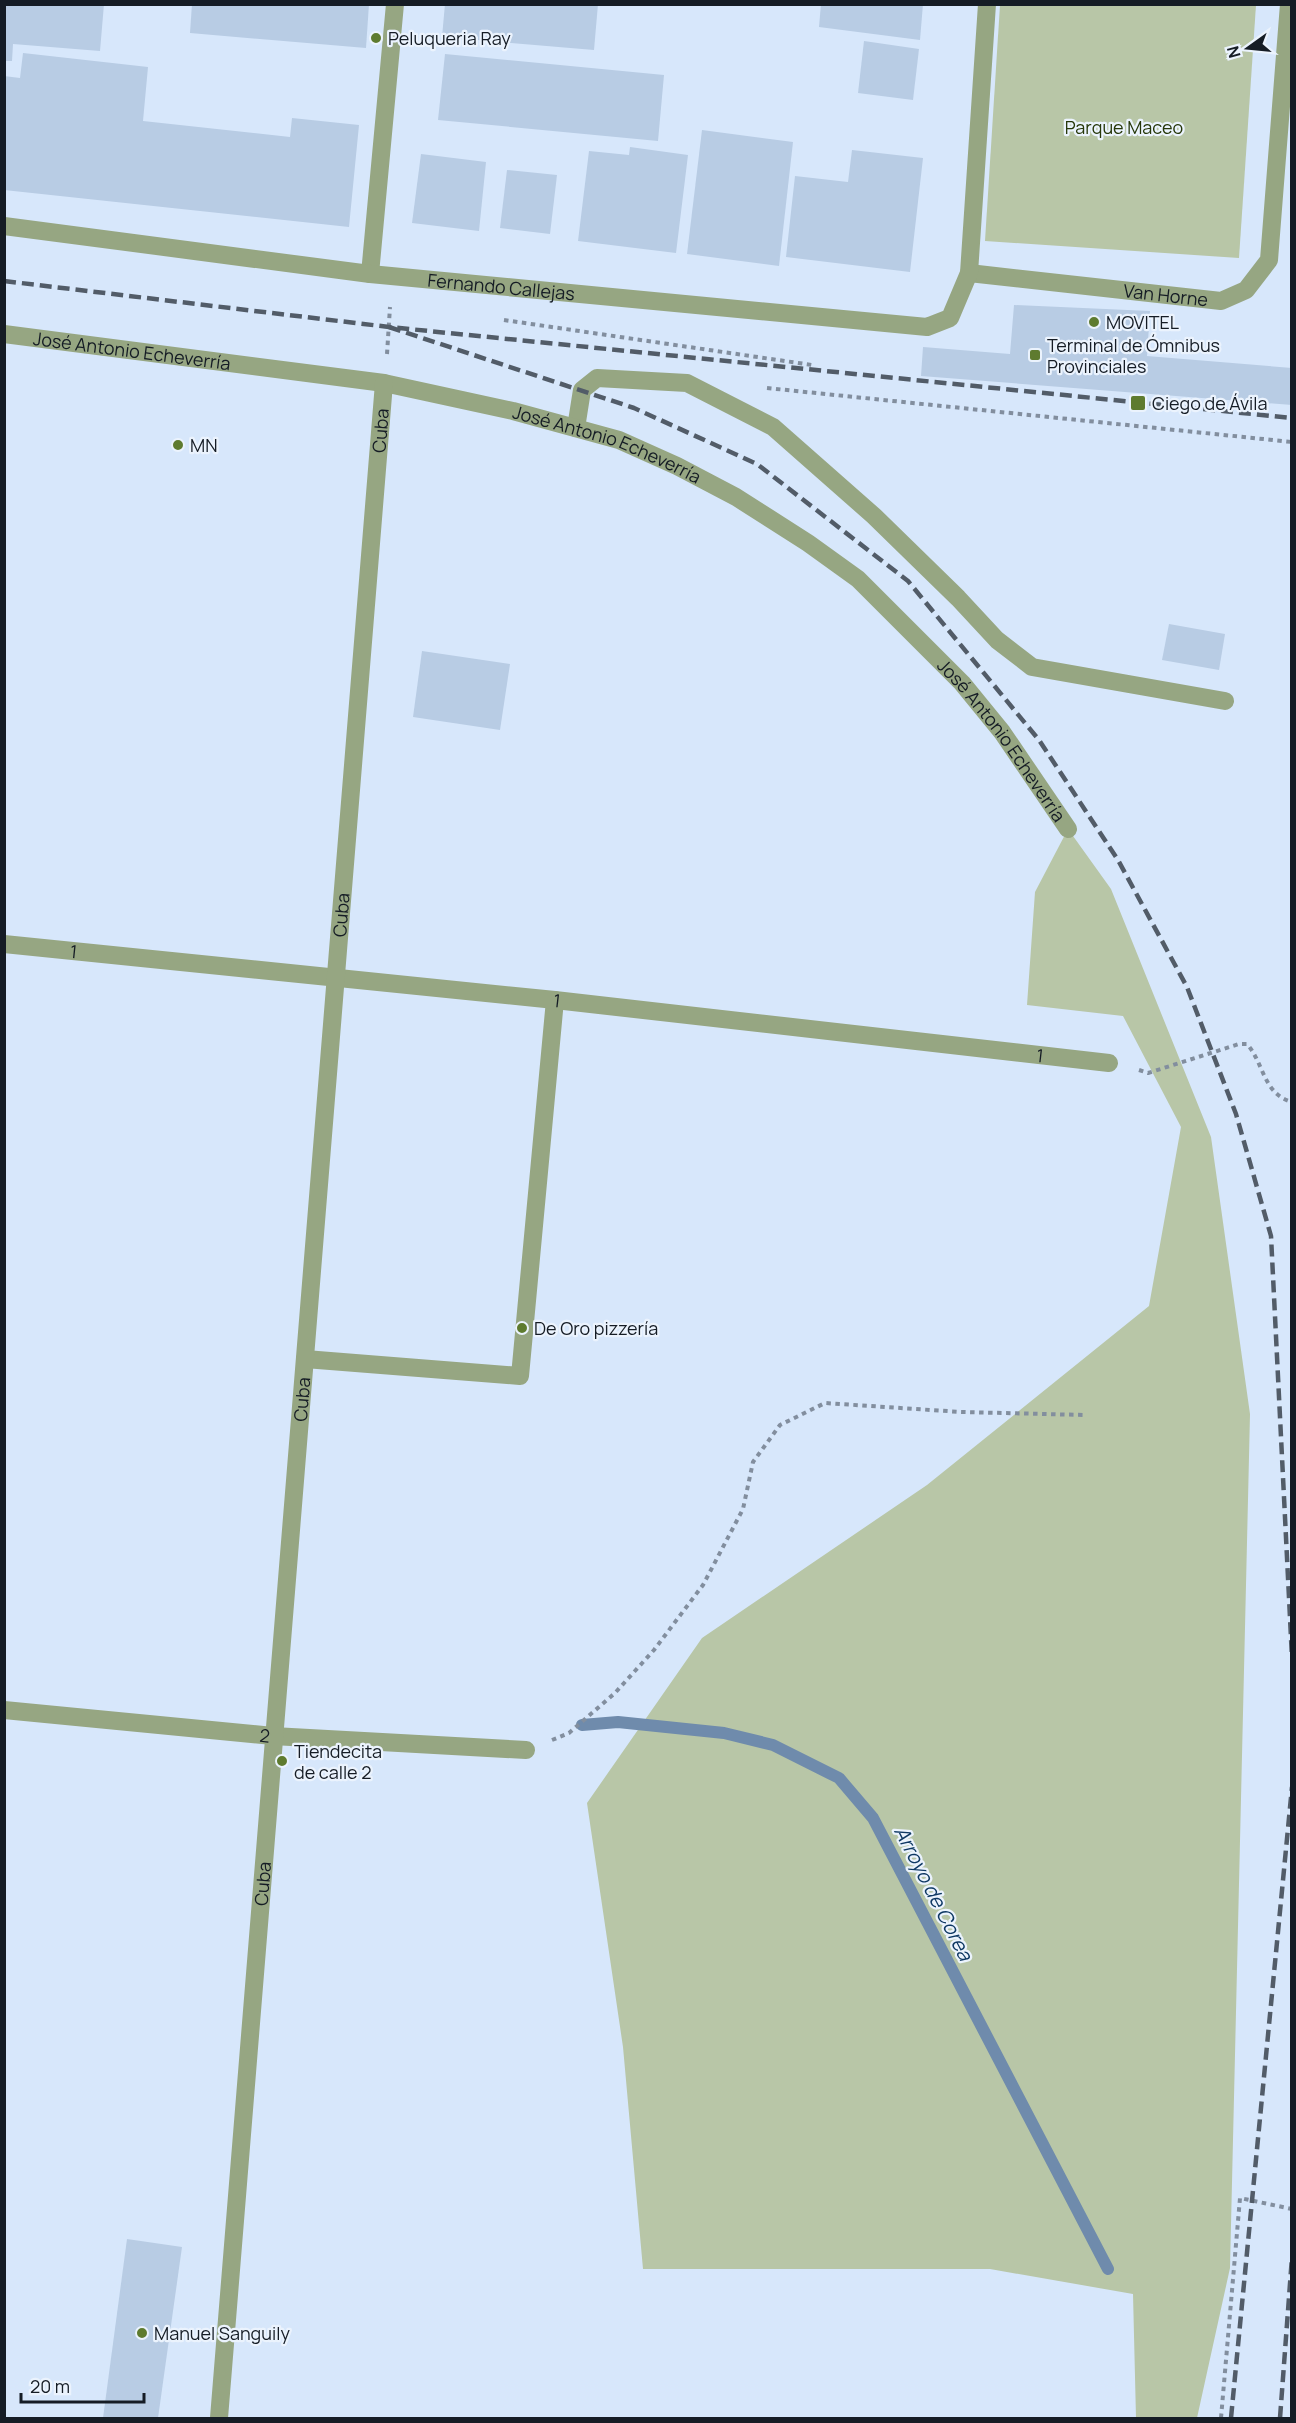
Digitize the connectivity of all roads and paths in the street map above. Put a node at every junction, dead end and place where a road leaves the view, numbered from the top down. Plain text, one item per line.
1 (395, 4) edge
2 (987, 4) edge
3 (1289, 4) edge
4 (4, 225) edge
5 (969, 273) junction
6 (370, 274) junction
7 (393, 304) dead end
8 (500, 320) dead end
9 (4, 334) edge
10 (812, 366) dead end
11 (384, 382) junction
12 (766, 388) dead end
13 (576, 428) junction
14 (1292, 442) edge
15 (1225, 701) dead end
16 (1068, 829) dead end
17 (4, 944) edge
18 (336, 978) junction
19 (555, 1000) junction
20 (1109, 1063) joint
21 (1292, 1102) edge
22 (305, 1359) junction
23 (1086, 1415) dead end
24 (4, 1710) edge
25 (273, 1736) junction
26 (526, 1750) joint
27 (1292, 2209) edge
28 (219, 2418) edge
29 (1221, 2418) edge

1 - 6 street
2 - 5 street
3 - 5 street, Van Horne
4 - 6 street, Fernando Callejas
5 - 6 street, Fernando Callejas
7 - 11 path
8 - 10 path
9 - 11 street, José Antonio Echeverría
11 - 13 street, José Antonio Echeverría
11 - 18 street, Cuba
12 - 14 path
13 - 15 street
13 - 16 street, José Antonio Echeverría
17 - 18 street, 1
18 - 19 street, 1
18 - 22 street, Cuba
19 - 20 street, 1
19 - 22 street
20 - 21 path
22 - 25 street, Cuba
23 - 26 path
24 - 25 street, 2
25 - 26 street, 2
25 - 28 street, Cuba
27 - 29 path

